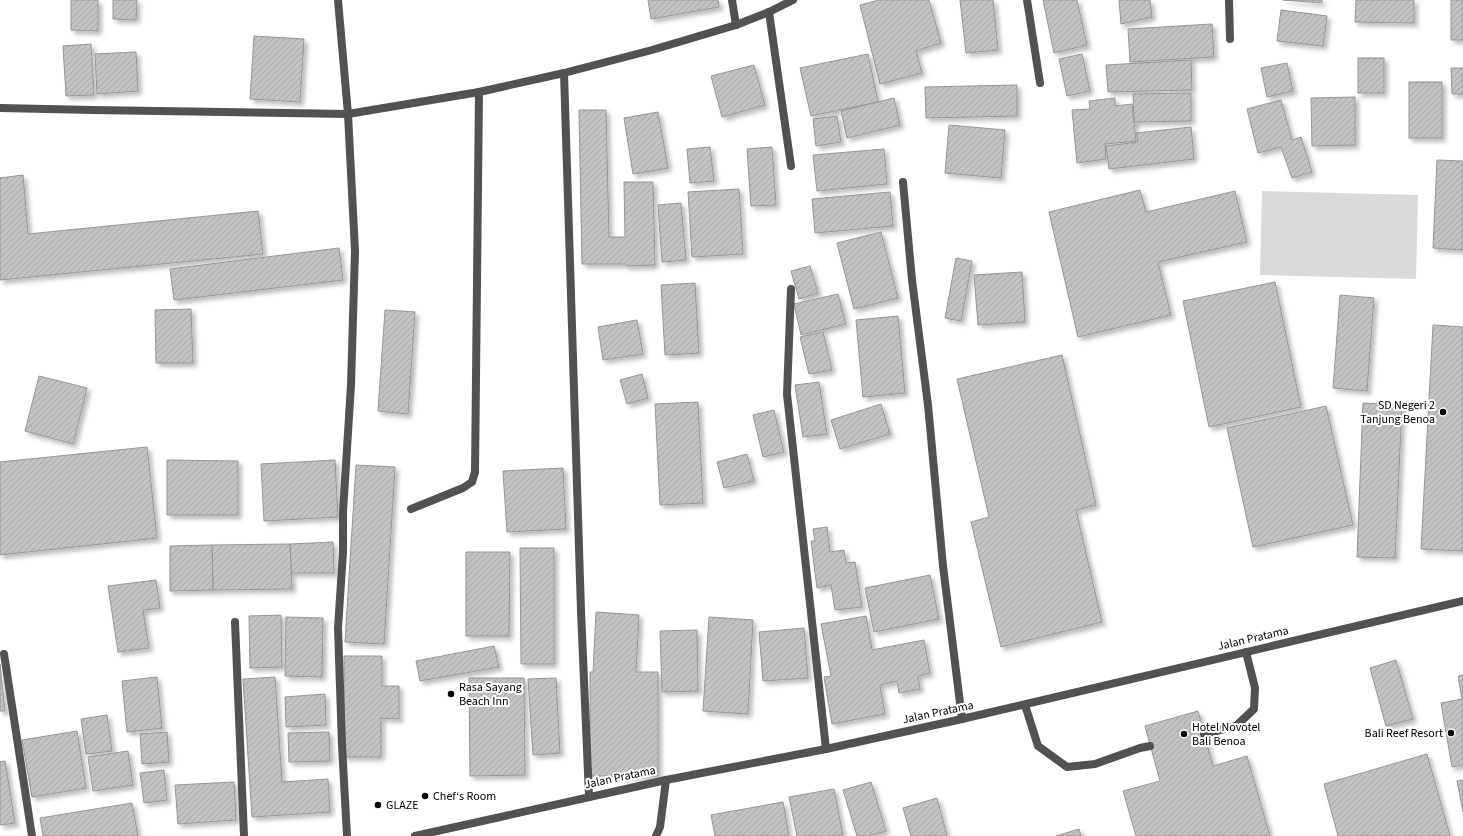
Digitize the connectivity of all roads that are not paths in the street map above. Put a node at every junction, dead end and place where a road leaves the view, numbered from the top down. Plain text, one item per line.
1 (338, 0) edge
2 (732, 0) edge
3 (793, 0) edge
4 (1027, 0) edge
5 (1229, 0) edge
6 (769, 12) junction
7 (736, 25) junction
8 (1230, 39) dead end
9 (564, 73) junction
10 (1040, 83) dead end
11 (479, 92) junction
12 (0, 108) edge
13 (348, 114) junction
14 (791, 166) dead end
15 (903, 182) dead end
16 (791, 289) dead end
17 (411, 509) dead end
18 (1463, 601) edge
19 (235, 622) dead end
20 (1246, 652) junction
21 (4, 654) dead end
22 (1025, 704) junction
23 (962, 719) junction
24 (1204, 734) dead end
25 (1150, 746) dead end
26 (826, 749) junction
27 (666, 780) junction
28 (588, 796) junction
29 (441, 833) edge
30 (32, 836) edge
31 (244, 836) edge
32 (347, 836) edge
33 (415, 836) edge
34 (656, 836) edge

1 - 13 street
2 - 7 street
3 - 6 street
4 - 10 street
5 - 8 street
6 - 7 street
6 - 14 street
7 - 9 street
9 - 11 street
9 - 28 street
11 - 13 street
11 - 17 street
12 - 13 street
13 - 32 street
15 - 23 street
16 - 26 street
18 - 20 street, Jalan Pratama
19 - 31 street
20 - 22 street, Jalan Pratama
20 - 24 street
21 - 30 street
22 - 23 street, Jalan Pratama
22 - 25 street
23 - 26 street, Jalan Pratama
26 - 27 street, Jalan Pratama
27 - 28 street, Jalan Pratama
27 - 34 street
28 - 29 street, Jalan Pratama
29 - 33 street, Jalan Pratama

